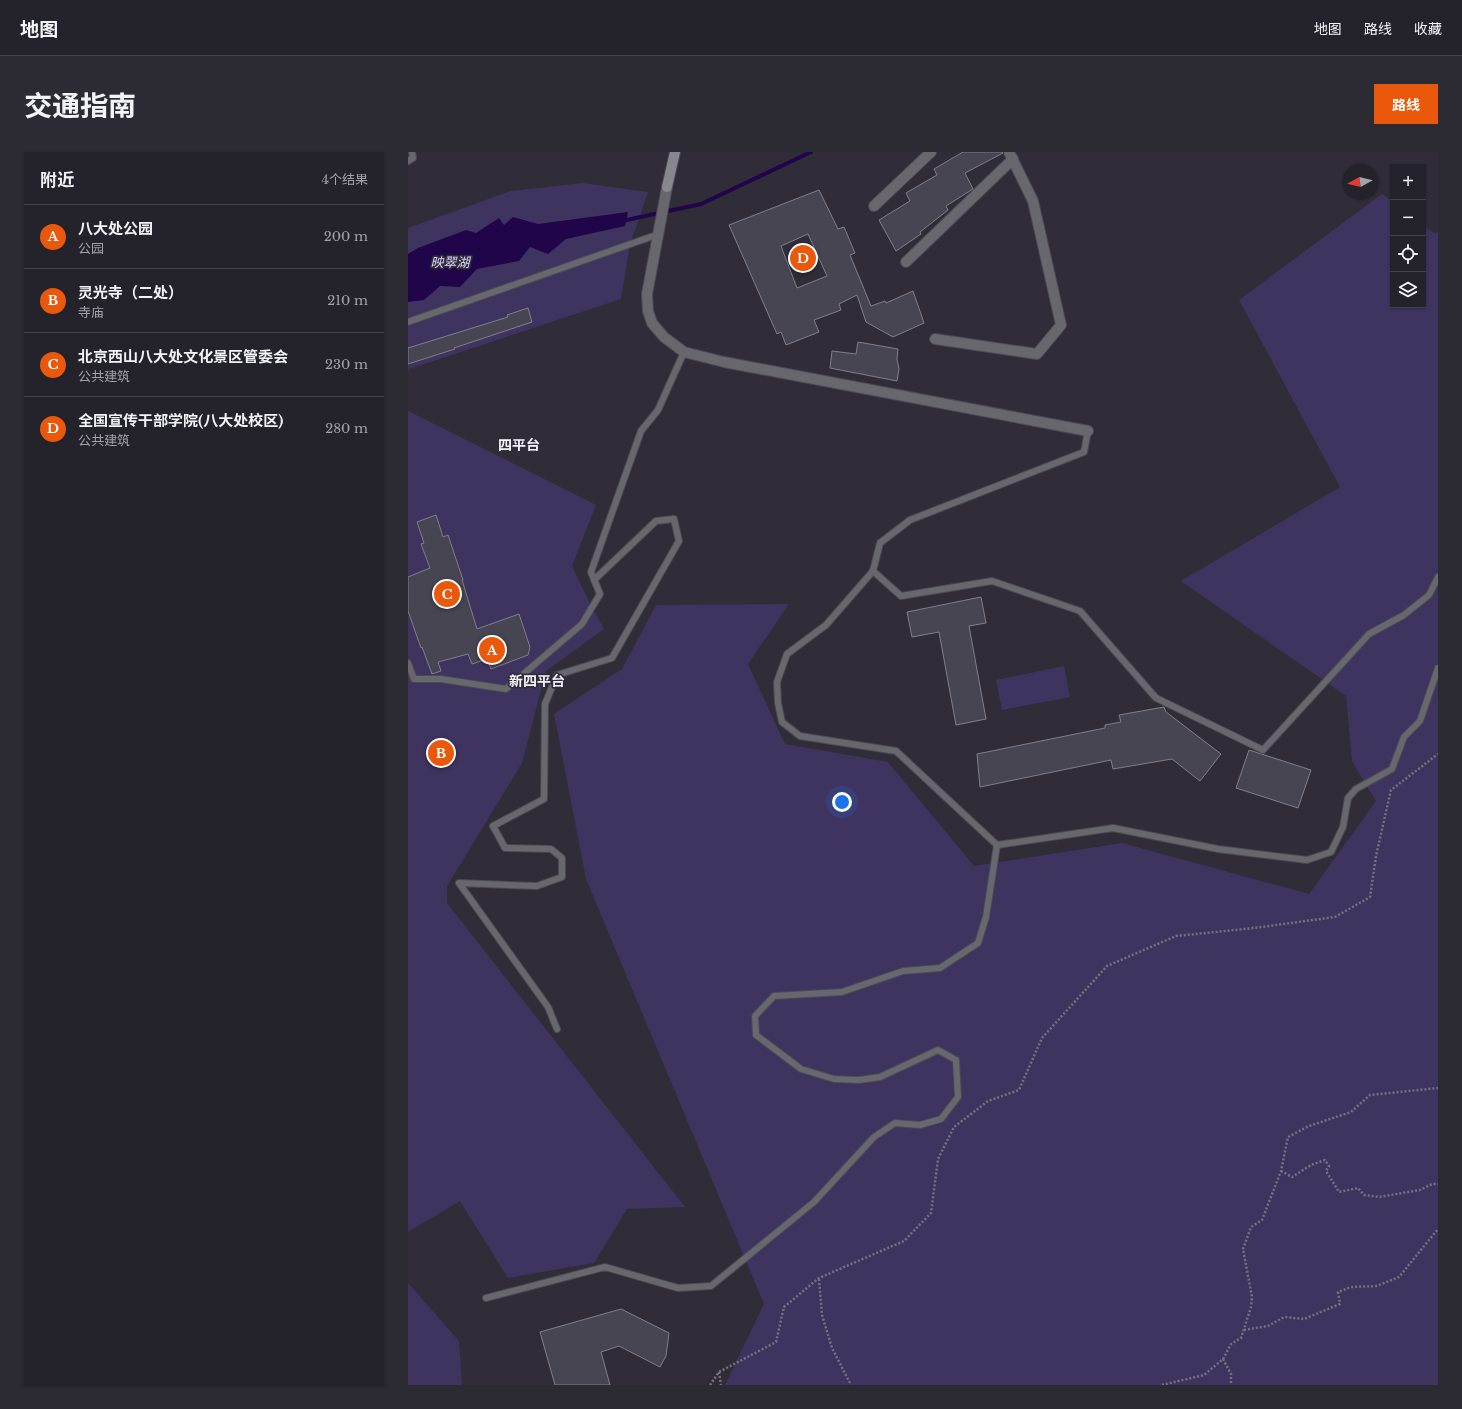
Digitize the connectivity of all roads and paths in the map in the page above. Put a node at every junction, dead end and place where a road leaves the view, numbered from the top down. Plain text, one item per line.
1 (412, 152) edge
2 (675, 152) edge
3 (931, 152) edge
4 (1011, 156) edge
5 (408, 161) edge
6 (874, 206) dead end
7 (659, 234) junction
8 (906, 262) dead end
9 (408, 322) edge
10 (935, 339) dead end
11 (684, 352) junction
12 (1088, 431) joint
13 (873, 571) junction
14 (1438, 577) edge
15 (594, 580) junction
16 (408, 664) edge
17 (1438, 668) edge
18 (1438, 754) edge
19 (997, 845) junction
20 (557, 1029) dead end
21 (1438, 1088) edge
22 (1281, 1170) junction
23 (1438, 1184) edge
24 (1438, 1229) edge
25 (819, 1278) junction
26 (486, 1298) dead end
27 (1244, 1330) junction
28 (1223, 1359) junction
29 (719, 1372) junction
30 (710, 1385) edge
31 (721, 1385) edge
32 (851, 1385) edge
33 (1162, 1385) edge
34 (1231, 1385) edge

1 - 5 lane
2 - 7 street
3 - 6 street
4 - 8 street
4 - 10 street
7 - 9 lane
7 - 11 street
11 - 12 street
11 - 15 lane
12 - 13 lane
13 - 14 lane
13 - 19 lane
15 - 16 lane
15 - 20 lane
17 - 19 lane
18 - 25 path
19 - 26 lane
21 - 22 path
22 - 23 path
22 - 27 path
24 - 27 path
25 - 29 path
25 - 32 path
27 - 28 path
28 - 33 path
28 - 34 path
29 - 30 path
29 - 31 path

